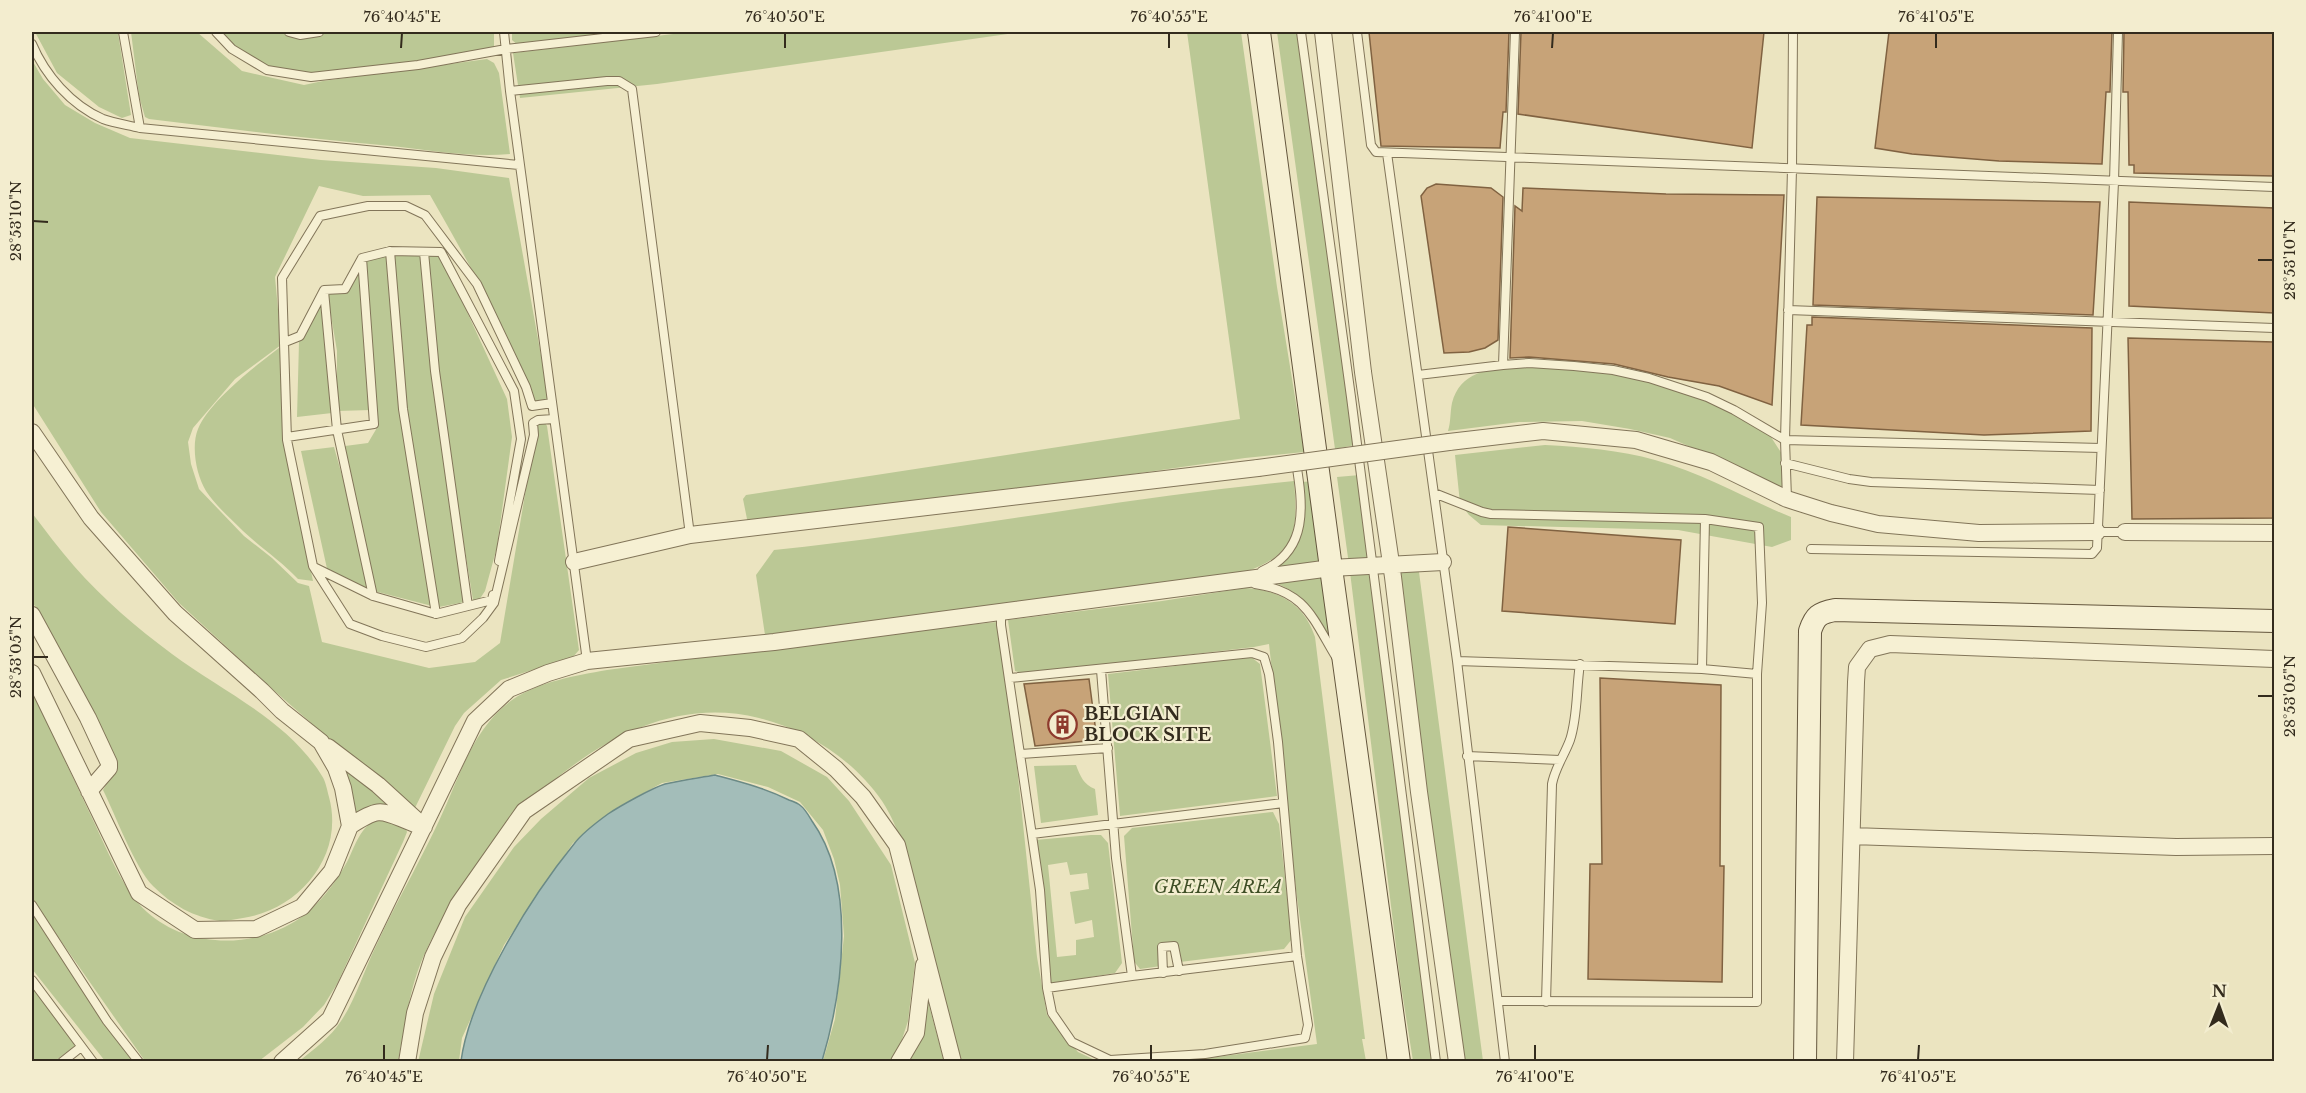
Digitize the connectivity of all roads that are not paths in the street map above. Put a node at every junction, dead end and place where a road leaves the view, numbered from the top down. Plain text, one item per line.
1 (123, 32) edge
2 (216, 32) edge
3 (289, 32) edge
4 (319, 32) edge
5 (504, 32) edge
6 (656, 32) edge
7 (1260, 32) edge
8 (1300, 32) edge
9 (1323, 32) edge
10 (1357, 32) edge
11 (1515, 32) edge
12 (1794, 32) edge
13 (2118, 32) edge
14 (32, 44) edge
15 (506, 50) junction
16 (510, 91) junction
17 (140, 128) junction
18 (1387, 153) junction
19 (1510, 158) junction
20 (519, 165) junction
21 (1792, 169) junction
22 (2114, 182) junction
23 (2274, 187) edge
24 (390, 251) junction
25 (424, 252) junction
26 (362, 258) junction
27 (324, 290) junction
28 (1788, 310) junction
29 (2108, 322) junction
30 (2274, 328) edge
31 (285, 342) junction
32 (1503, 365) junction
33 (1418, 375) junction
34 (552, 403) junction
35 (554, 419) junction
36 (338, 430) junction
37 (32, 432) edge
38 (287, 437) junction
39 (1785, 440) junction
40 (2101, 448) junction
41 (1296, 462) junction
42 (1785, 463) junction
43 (2100, 490) junction
44 (1434, 493) junction
45 (1787, 499) junction
46 (1705, 519) junction
47 (2111, 532) junction
48 (2274, 533) edge
49 (690, 535) junction
50 (1811, 549) dead end
51 (574, 562) junction
52 (1443, 562) junction
53 (1391, 564) junction
54 (313, 566) junction
55 (1372, 566) junction
56 (1330, 568) junction
57 (1239, 581) junction
58 (373, 596) junction
59 (468, 606) junction
60 (1000, 611) junction
61 (436, 614) junction
62 (32, 615) edge
63 (2274, 621) edge
64 (2274, 659) edge
65 (587, 661) junction
66 (1456, 661) junction
67 (1580, 664) junction
68 (1702, 669) junction
69 (1101, 670) junction
70 (32, 673) edge
71 (1347, 673) junction
72 (1757, 674) junction
73 (1010, 678) junction
74 (321, 742) junction
75 (1107, 748) junction
76 (1021, 754) junction
77 (1467, 756) junction
78 (1560, 760) junction
79 (89, 791) junction
80 (1283, 803) junction
81 (1113, 824) junction
82 (350, 826) junction
83 (424, 827) junction
84 (1032, 834) junction
85 (1852, 836) junction
86 (2274, 846) edge
87 (32, 905) edge
88 (926, 956) junction
89 (1297, 956) junction
90 (1179, 971) junction
91 (1163, 973) junction
92 (1132, 976) junction
93 (32, 980) edge
94 (1047, 988) junction
95 (1498, 1001) junction
96 (1546, 1002) junction
97 (81, 1047) junction
98 (62, 1062) edge
99 (93, 1062) edge
100 (139, 1062) edge
101 (282, 1062) edge
102 (407, 1062) edge
103 (899, 1062) edge
104 (953, 1062) edge
105 (1399, 1062) edge
106 (1436, 1062) edge
107 (1457, 1062) edge
108 (1506, 1062) edge
109 (1804, 1062) edge
110 (1845, 1062) edge

1 - 17 lane
2 - 15 lane
3 - 4 lane
5 - 15 lane
6 - 15 lane
7 - 56 street
8 - 55 lane
9 - 53 street
10 - 18 lane
11 - 19 lane
12 - 21 lane
13 - 22 lane
14 - 17 lane
15 - 16 lane
16 - 20 lane
16 - 49 lane
17 - 20 lane
18 - 19 lane
18 - 33 lane
19 - 21 lane
19 - 32 lane
20 - 34 lane
21 - 22 lane
21 - 28 lane
22 - 23 lane
22 - 29 lane
24 - 25 lane
24 - 26 lane
24 - 61 lane
25 - 59 lane
25 - 59 lane
26 - 27 lane
26 - 36 lane
27 - 31 lane
27 - 36 lane
28 - 29 lane
28 - 39 lane
29 - 30 lane
29 - 40 lane
31 - 34 lane
31 - 38 lane
32 - 33 lane
32 - 39 lane
33 - 44 lane
34 - 35 lane
35 - 51 lane
35 - 54 lane
36 - 38 lane
36 - 58 lane
37 - 74 street
38 - 54 lane
39 - 40 lane
39 - 42 lane
40 - 43 lane
41 - 45 street, bridge
41 - 49 street, bridge
41 - 57 lane
42 - 43 lane
42 - 45 lane
43 - 47 lane
44 - 46 lane
44 - 52 lane
45 - 47 street
46 - 68 lane
46 - 72 lane
47 - 48 street
47 - 50 lane
49 - 51 street
51 - 65 lane
52 - 53 street
52 - 66 lane
53 - 55 street
53 - 107 street
54 - 58 lane
55 - 56 street
55 - 106 lane
56 - 57 street
56 - 71 street
57 - 60 street
57 - 71 lane
58 - 61 lane
59 - 61 lane
60 - 65 street
60 - 73 lane
62 - 79 street
63 - 109 street
64 - 85 street
65 - 83 street
66 - 67 lane
66 - 77 lane
67 - 68 lane
67 - 78 lane
68 - 72 lane
69 - 73 lane
69 - 75 lane
69 - 80 lane
70 - 79 street
71 - 105 street
72 - 96 lane
73 - 76 lane
74 - 82 street
74 - 83 street
75 - 76 lane
75 - 81 lane
76 - 84 lane
77 - 78 lane
77 - 95 lane
78 - 96 lane
79 - 82 street
80 - 81 lane
80 - 89 lane
81 - 84 lane
81 - 92 lane
82 - 83 street
83 - 101 street
84 - 94 lane
85 - 86 street
85 - 110 street
87 - 100 lane
88 - 102 street
88 - 103 street
88 - 104 street
89 - 90 lane
89 - 94 lane
90 - 91 lane
90 - 91 lane
91 - 92 lane
92 - 94 lane
93 - 97 lane
95 - 96 lane
95 - 108 lane
97 - 98 lane
97 - 99 lane

